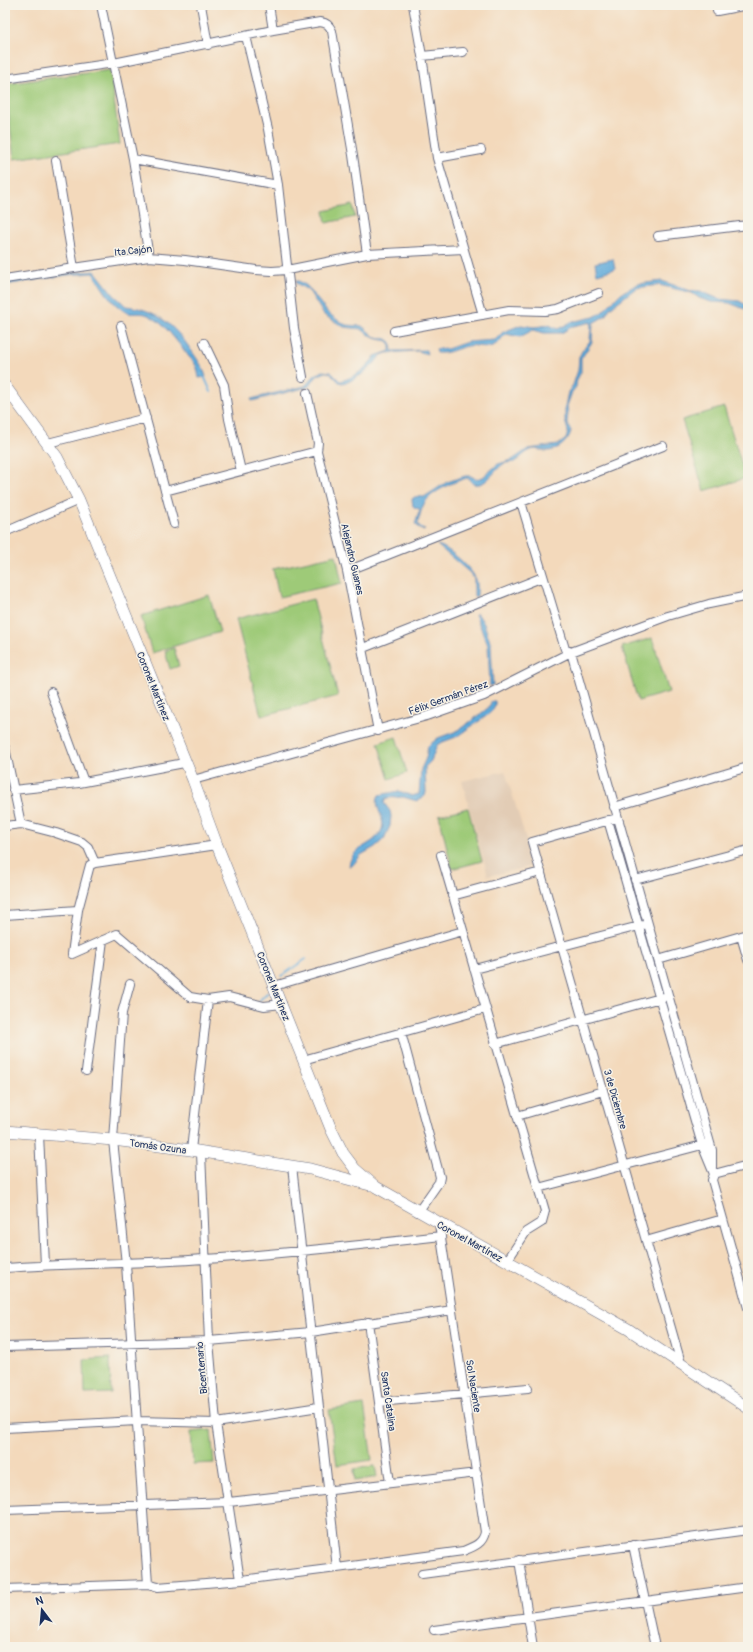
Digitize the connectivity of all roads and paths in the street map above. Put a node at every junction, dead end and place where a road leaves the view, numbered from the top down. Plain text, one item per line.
1 (101, 5) edge
2 (200, 5) edge
3 (269, 5) edge
4 (412, 5) edge
5 (748, 5) edge
6 (717, 11) dead end
7 (273, 30) junction
8 (246, 36) junction
9 (208, 45) junction
10 (463, 52) dead end
11 (422, 56) junction
12 (114, 64) junction
13 (5, 79) edge
14 (481, 150) dead end
15 (437, 158) junction
16 (133, 159) junction
17 (56, 161) dead end
18 (278, 185) junction
19 (748, 225) edge
20 (658, 236) dead end
21 (463, 249) junction
22 (367, 254) junction
23 (149, 258) junction
24 (74, 268) junction
25 (287, 270) junction
26 (5, 279) edge
27 (599, 293) dead end
28 (483, 316) junction
29 (121, 326) dead end
30 (394, 332) dead end
31 (204, 343) dead end
32 (303, 377) dead end
33 (5, 386) edge
34 (307, 394) dead end
35 (146, 418) junction
36 (48, 443) junction
37 (663, 446) dead end
38 (317, 451) junction
39 (241, 471) junction
40 (165, 491) junction
41 (79, 500) junction
42 (521, 502) junction
43 (174, 524) dead end
44 (5, 532) edge
45 (347, 571) junction
46 (543, 577) junction
47 (748, 596) edge
48 (363, 648) junction
49 (571, 652) junction
50 (51, 692) dead end
51 (378, 731) junction
52 (5, 748) edge
53 (184, 763) junction
54 (748, 767) edge
55 (193, 780) junction
56 (84, 782) junction
57 (13, 790) junction
58 (614, 807) junction
59 (617, 818) junction
60 (608, 820) junction
61 (21, 824) junction
62 (5, 826) edge
63 (217, 845) junction
64 (748, 850) edge
65 (441, 855) dead end
66 (95, 863) junction
67 (540, 872) junction
68 (635, 880) junction
69 (452, 896) junction
70 (78, 910) junction
71 (5, 915) edge
72 (648, 924) junction
73 (638, 926) junction
74 (463, 932) junction
75 (744, 935) edge
76 (103, 940) junction
77 (562, 946) junction
78 (658, 960) junction
79 (748, 960) edge
80 (474, 969) junction
81 (130, 984) dead end
82 (274, 986) junction
83 (668, 996) junction
84 (659, 998) junction
85 (208, 1000) junction
86 (282, 1004) junction
87 (485, 1009) junction
88 (583, 1020) junction
89 (401, 1032) junction
90 (496, 1044) junction
91 (303, 1060) junction
92 (86, 1071) dead end
93 (603, 1092) junction
94 (517, 1116) junction
95 (5, 1131) edge
96 (39, 1134) junction
97 (113, 1140) junction
98 (706, 1144) junction
99 (196, 1151) junction
100 (624, 1165) junction
101 (748, 1165) edge
102 (292, 1166) junction
103 (310, 1169) junction
104 (355, 1169) junction
105 (713, 1171) junction
106 (376, 1187) junction
107 (538, 1188) junction
108 (418, 1212) junction
109 (723, 1219) junction
110 (439, 1224) junction
111 (441, 1236) junction
112 (646, 1241) junction
113 (302, 1251) junction
114 (206, 1259) junction
115 (507, 1261) junction
116 (126, 1264) junction
117 (45, 1265) junction
118 (5, 1268) edge
119 (748, 1308) edge
120 (452, 1310) junction
121 (368, 1322) junction
122 (311, 1332) junction
123 (208, 1342) junction
124 (132, 1343) junction
125 (5, 1347) edge
126 (681, 1363) junction
127 (528, 1388) dead end
128 (465, 1394) junction
129 (379, 1402) junction
130 (319, 1407) junction
131 (748, 1408) edge
132 (137, 1421) junction
133 (216, 1423) junction
134 (5, 1428) edge
135 (477, 1473) junction
136 (390, 1483) junction
137 (328, 1490) junction
138 (229, 1502) junction
139 (144, 1505) junction
140 (5, 1510) edge
141 (748, 1530) edge
142 (633, 1545) junction
143 (519, 1560) junction
144 (337, 1568) junction
145 (422, 1574) dead end
146 (240, 1580) junction
147 (148, 1584) junction
148 (748, 1587) edge
149 (5, 1589) edge
150 (645, 1601) junction
151 (527, 1617) junction
152 (434, 1630) dead end
153 (533, 1647) edge
154 (655, 1647) edge

1 - 12 street
2 - 9 street
3 - 7 street
4 - 11 street
5 - 6 street
7 - 8 street
7 - 22 street
8 - 9 street
8 - 18 street
9 - 12 street
10 - 11 street
11 - 15 street
12 - 13 street
12 - 16 street
14 - 15 street
15 - 21 street
16 - 18 street
16 - 23 street
17 - 24 street
18 - 25 street
19 - 20 street
21 - 22 street, Ita Cajón
21 - 28 street
22 - 25 street, Ita Cajón
23 - 24 street, Ita Cajón
23 - 25 street, Ita Cajón
24 - 26 street, Ita Cajón
25 - 32 street
27 - 28 street
28 - 30 street
29 - 35 street
31 - 39 street
33 - 36 main road, Coronel Martínez
34 - 38 street, Alejandro Guanes
35 - 36 street
35 - 40 street
36 - 41 main road, Coronel Martínez
37 - 42 street
38 - 39 street
38 - 45 street, Alejandro Guanes
39 - 40 street
40 - 43 street
41 - 44 street
41 - 53 main road, Coronel Martínez
42 - 45 street
42 - 46 street
45 - 48 street, Alejandro Guanes
46 - 48 street
46 - 49 street
47 - 49 street, Félix Germán Pérez
48 - 51 street, Alejandro Guanes
49 - 51 street, Félix Germán Pérez
49 - 58 street
50 - 56 street
51 - 55 street, Félix Germán Pérez
52 - 57 street
53 - 55 main road, Coronel Martínez
53 - 56 street
54 - 58 street
55 - 63 main road, Coronel Martínez
56 - 57 street
57 - 61 street
58 - 59 street
59 - 60 street
59 - 68 street
60 - 67 street, 3 de Diciembre
60 - 73 street
61 - 62 street
61 - 66 street
63 - 66 street
63 - 82 main road, Coronel Martínez
64 - 68 street
65 - 69 street
66 - 70 street
67 - 69 street
67 - 77 street, 3 de Diciembre
68 - 72 street
69 - 74 street
70 - 71 street
70 - 76 street
72 - 73 street
72 - 78 street
73 - 77 street
73 - 84 street
74 - 80 street
74 - 82 street
75 - 78 street
75 - 79 street
76 - 85 street
76 - 92 street
77 - 80 street
77 - 88 street, 3 de Diciembre
78 - 83 street
80 - 87 street
81 - 97 street
82 - 86 main road, Coronel Martínez
83 - 84 street
83 - 98 street
84 - 88 street
84 - 98 street
85 - 86 street
85 - 99 street, Bicentenario
86 - 91 main road, Coronel Martínez
87 - 89 street
87 - 90 street
88 - 90 street
88 - 93 street, 3 de Diciembre
89 - 91 street
89 - 108 street
90 - 94 street
91 - 104 main road, Coronel Martínez
93 - 94 street
93 - 100 street, 3 de Diciembre
94 - 107 street
95 - 96 main road, Tomás Ozuna
96 - 97 main road, Tomás Ozuna
96 - 117 street
97 - 99 main road, Tomás Ozuna
97 - 116 street
98 - 100 street
98 - 105 street
99 - 102 main road, Tomás Ozuna
99 - 114 street, Bicentenario
100 - 107 street
100 - 112 street, 3 de Diciembre
101 - 105 street
102 - 103 main road, Tomás Ozuna
102 - 113 street
103 - 104 main road, Tomás Ozuna
103 - 106 main road, Tomás Ozuna
104 - 106 main road, Coronel Martínez
105 - 109 street
106 - 108 main road, Coronel Martínez
107 - 115 street
108 - 110 main road, Coronel Martínez
109 - 112 street
109 - 119 street
110 - 111 street, Sol Naciente
110 - 115 main road, Coronel Martínez
111 - 113 street
111 - 120 street, Sol Naciente
112 - 126 street, 3 de Diciembre
113 - 114 street
113 - 122 street
114 - 116 street
114 - 123 street, Bicentenario
115 - 126 main road, Coronel Martínez
116 - 117 street
116 - 124 street
117 - 118 street
120 - 121 street
120 - 128 street, Sol Naciente
121 - 122 street
121 - 129 street, Santa Catalina
122 - 123 street
122 - 130 street
123 - 124 street
123 - 133 street, Bicentenario
124 - 125 street
124 - 132 street
126 - 131 main road, Coronel Martínez
127 - 128 street
128 - 129 street
128 - 135 street, Sol Naciente
129 - 136 street, Santa Catalina
130 - 133 street
130 - 137 street
132 - 133 street
132 - 134 street
132 - 139 street
133 - 138 street, Bicentenario
135 - 136 street
135 - 144 street, Sol Naciente
136 - 137 street
137 - 138 street
137 - 144 street
138 - 139 street
138 - 146 street, Bicentenario
139 - 140 street
139 - 147 street
141 - 142 street
142 - 143 street
142 - 150 street
143 - 145 street
143 - 151 street
144 - 146 street
146 - 147 street
147 - 149 street
148 - 150 street
150 - 151 street
150 - 154 street
151 - 152 street
151 - 153 street

